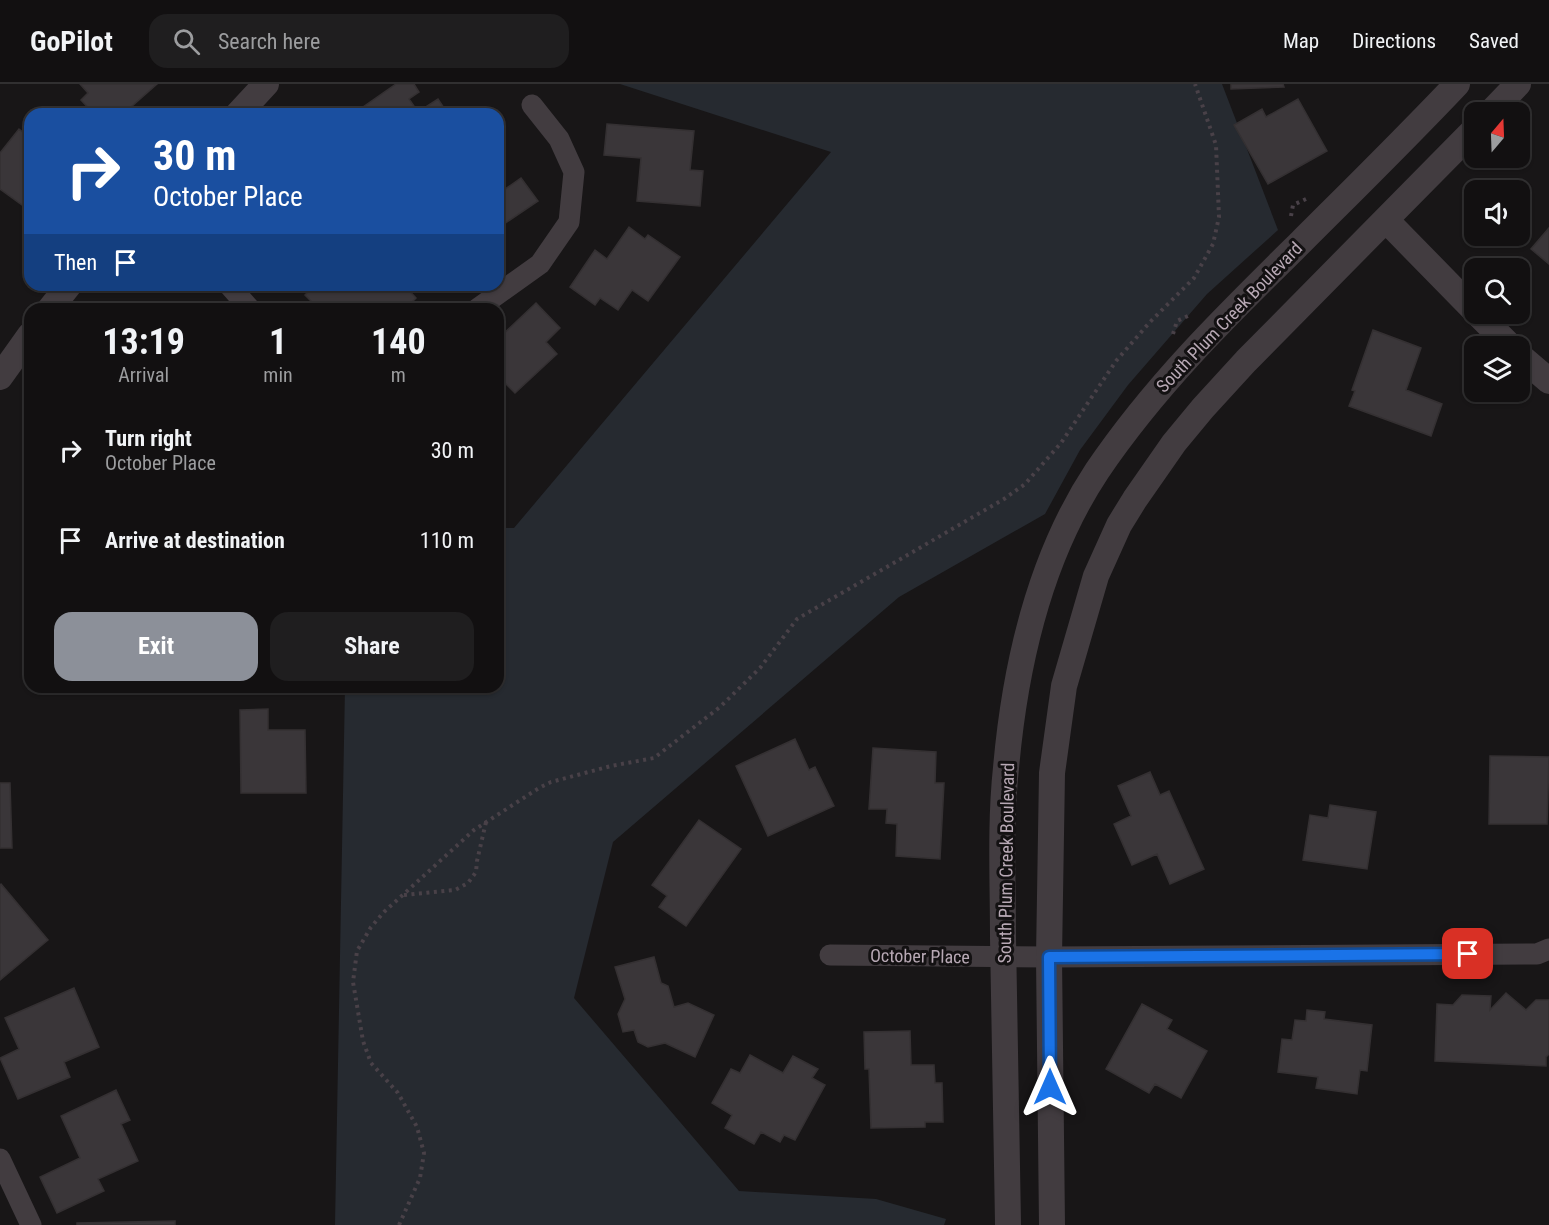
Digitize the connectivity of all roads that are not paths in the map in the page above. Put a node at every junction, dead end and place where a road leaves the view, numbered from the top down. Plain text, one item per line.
1 (266, 84) edge
2 (1457, 84) edge
3 (1518, 84) edge
4 (1501, 102) edge
5 (532, 105) dead end
6 (244, 108) edge
7 (1464, 140) edge
8 (1386, 220) junction
9 (504, 290) edge
10 (64, 291) edge
11 (234, 291) edge
12 (502, 291) edge
13 (1464, 300) edge
14 (55, 303) edge
15 (245, 303) edge
16 (485, 303) edge
17 (1488, 324) edge
18 (1500, 336) edge
19 (24, 343) edge
20 (1530, 365) edge
21 (0, 377) edge
22 (1549, 381) edge
23 (1549, 950) edge
24 (830, 956) dead end
25 (1004, 957) junction
26 (1049, 957) junction
27 (0, 1159) edge
28 (30, 1225) edge
29 (1008, 1225) edge
30 (1052, 1225) edge

1 - 6 street
2 - 25 street, South Plum Creek Boulevard
3 - 4 street
5 - 9 street
7 - 8 street
8 - 13 street
8 - 26 street
10 - 14 street
11 - 15 street
12 - 16 street
17 - 18 street
19 - 21 street
20 - 22 street
23 - 26 street, October Place
24 - 25 street, October Place
25 - 26 street, October Place
25 - 29 street, South Plum Creek Boulevard
26 - 30 street
27 - 28 street

